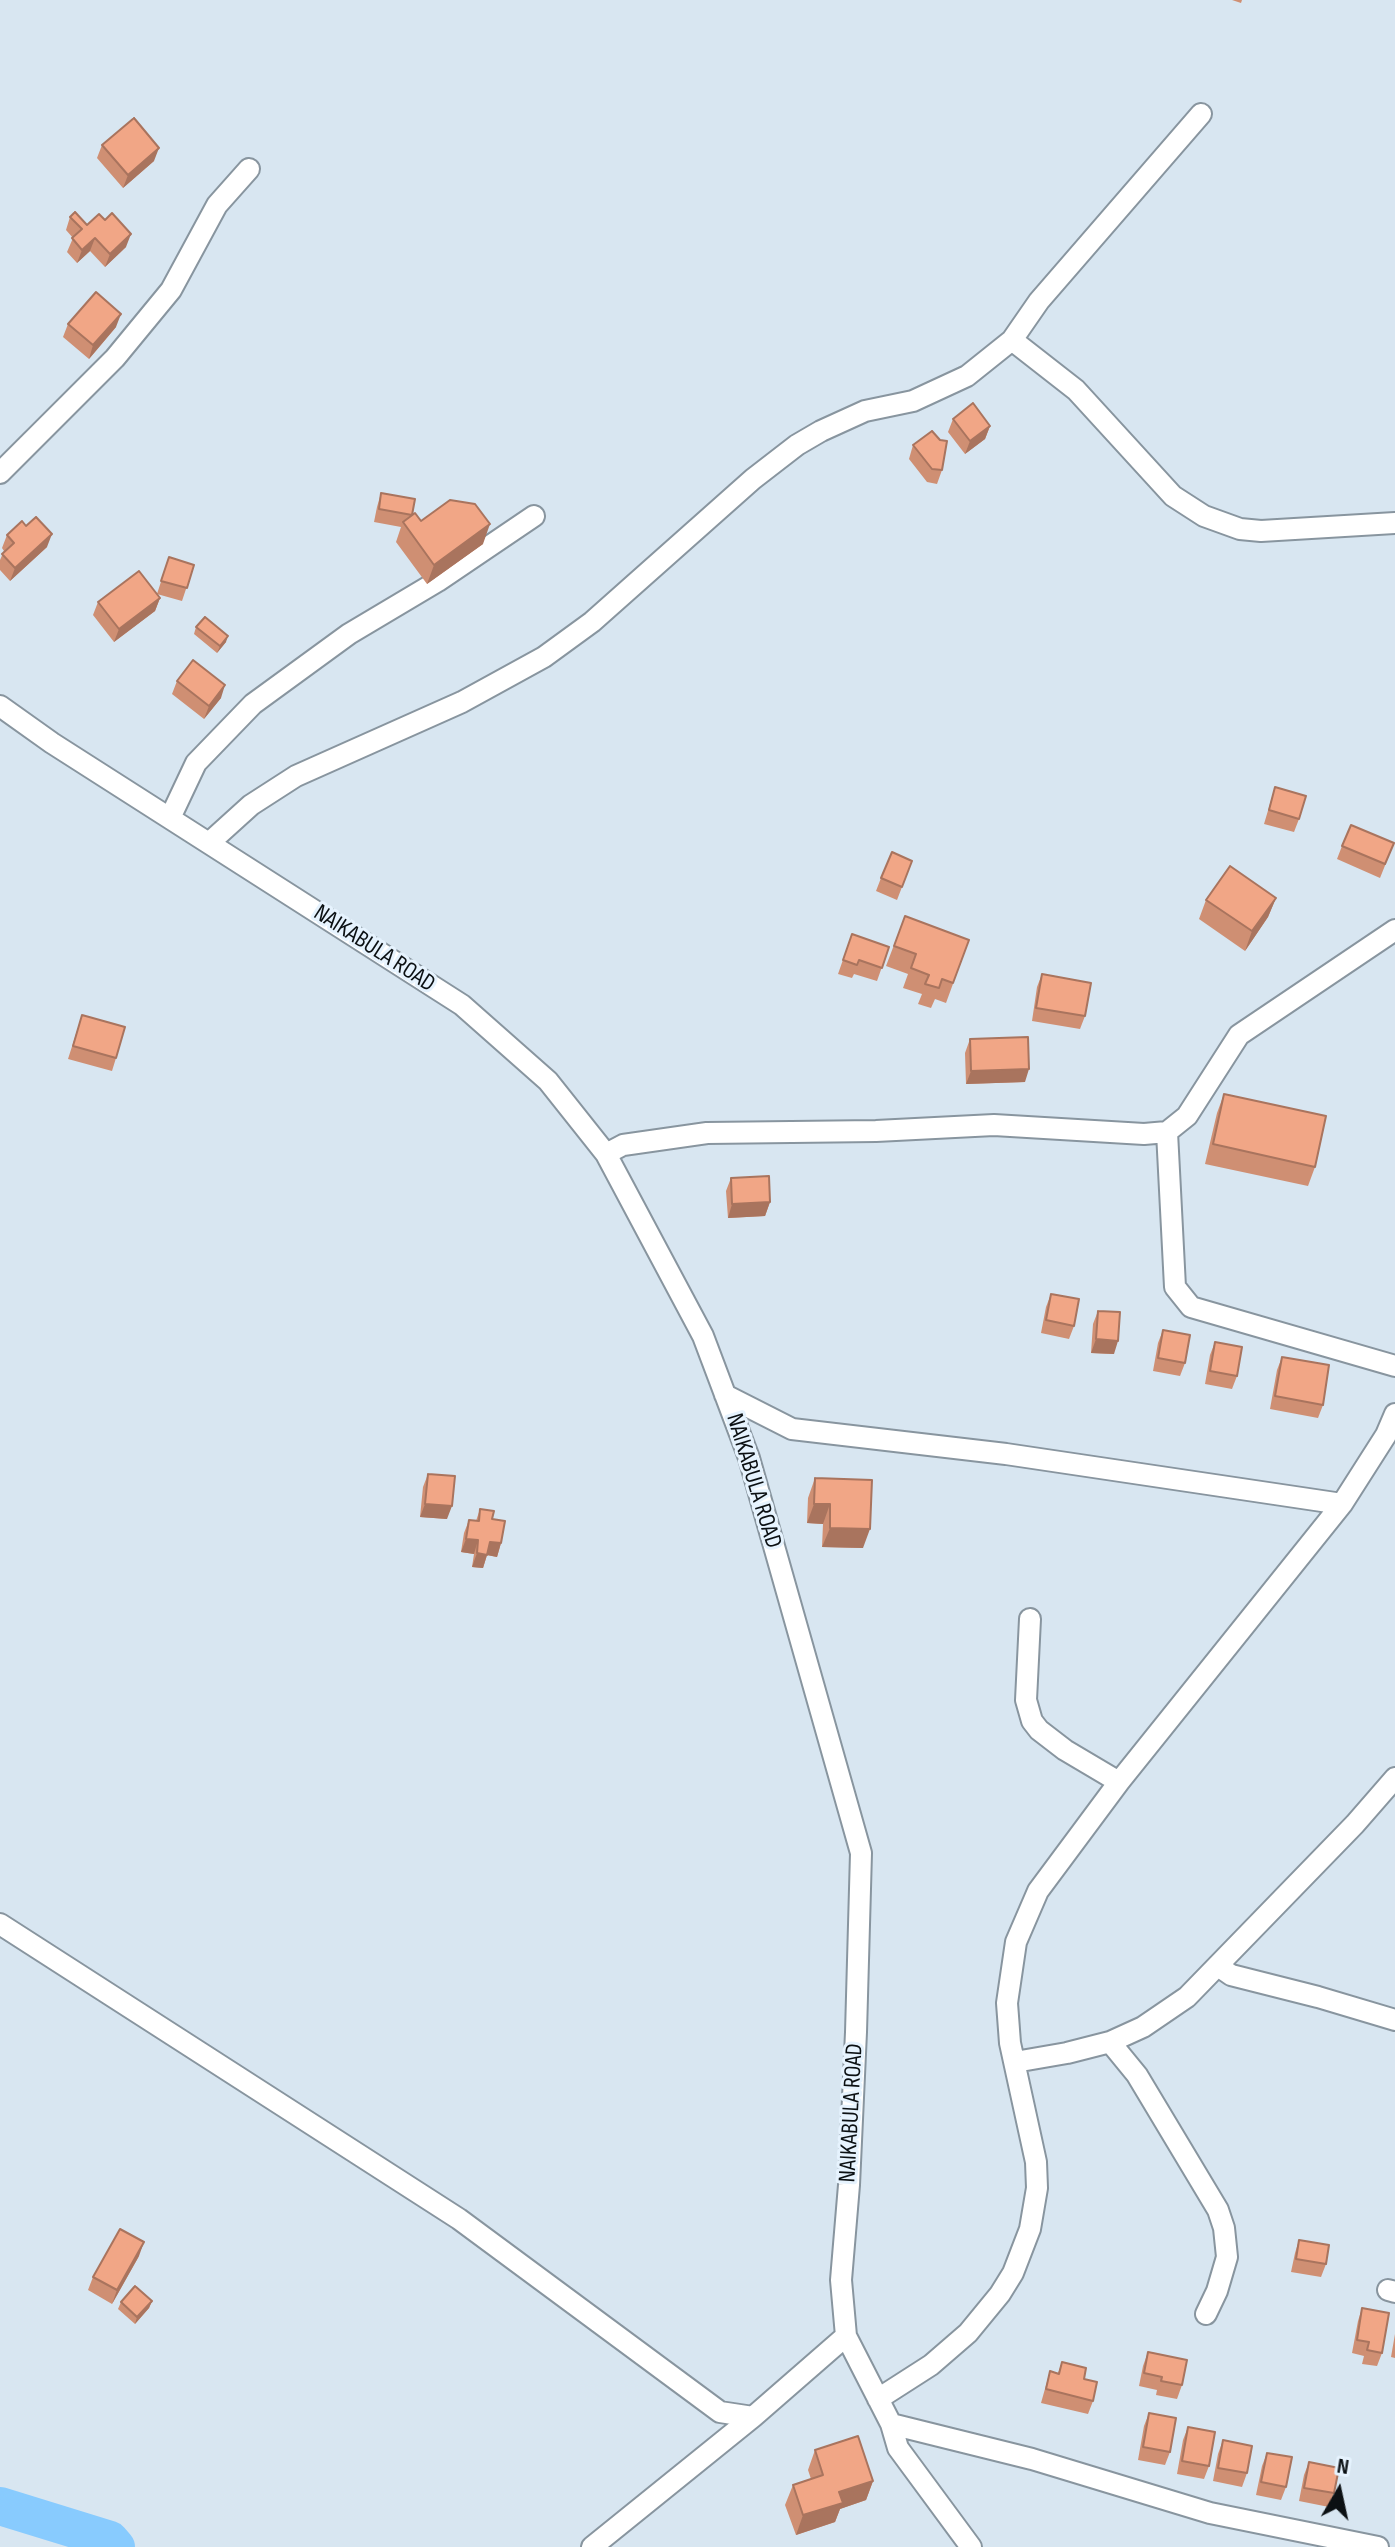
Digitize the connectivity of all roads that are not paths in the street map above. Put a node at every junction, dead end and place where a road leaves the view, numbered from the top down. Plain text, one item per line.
1 (1201, 114) dead end
2 (249, 169) dead end
3 (1012, 340) junction
4 (0, 473) edge
5 (534, 516) dead end
6 (1395, 523) edge
7 (0, 706) edge
8 (170, 818) junction
9 (209, 843) junction
10 (1395, 930) edge
11 (1167, 1132) junction
12 (606, 1154) junction
13 (1395, 1366) edge
14 (725, 1395) junction
15 (1395, 1414) edge
16 (1342, 1504) junction
17 (1030, 1619) dead end
18 (1395, 1778) edge
19 (1119, 1782) junction
20 (0, 1924) edge
21 (1218, 1966) junction
22 (1395, 2020) edge
23 (1110, 2042) junction
24 (1015, 2062) junction
25 (1206, 2314) dead end
26 (846, 2336) junction
27 (878, 2399) junction
28 (753, 2417) junction
29 (891, 2424) junction
30 (592, 2547) edge
31 (971, 2547) edge
32 (1378, 2547) edge

1 - 3 street
2 - 4 street
3 - 6 street
3 - 9 street
5 - 8 street
7 - 8 street, NAIKABULA ROAD
8 - 9 street, NAIKABULA ROAD
9 - 12 street, NAIKABULA ROAD
10 - 11 street
11 - 12 street
11 - 13 street
12 - 14 street, NAIKABULA ROAD
14 - 16 street
14 - 26 street, NAIKABULA ROAD
15 - 16 street
16 - 19 street
17 - 19 street
18 - 21 street
19 - 24 street
20 - 28 street
21 - 22 street
21 - 23 street
23 - 24 street
23 - 25 street
24 - 27 street
26 - 27 street, NAIKABULA ROAD
26 - 28 street
27 - 29 street, NAIKABULA ROAD
28 - 30 street
29 - 31 street, NAIKABULA ROAD
29 - 32 street

